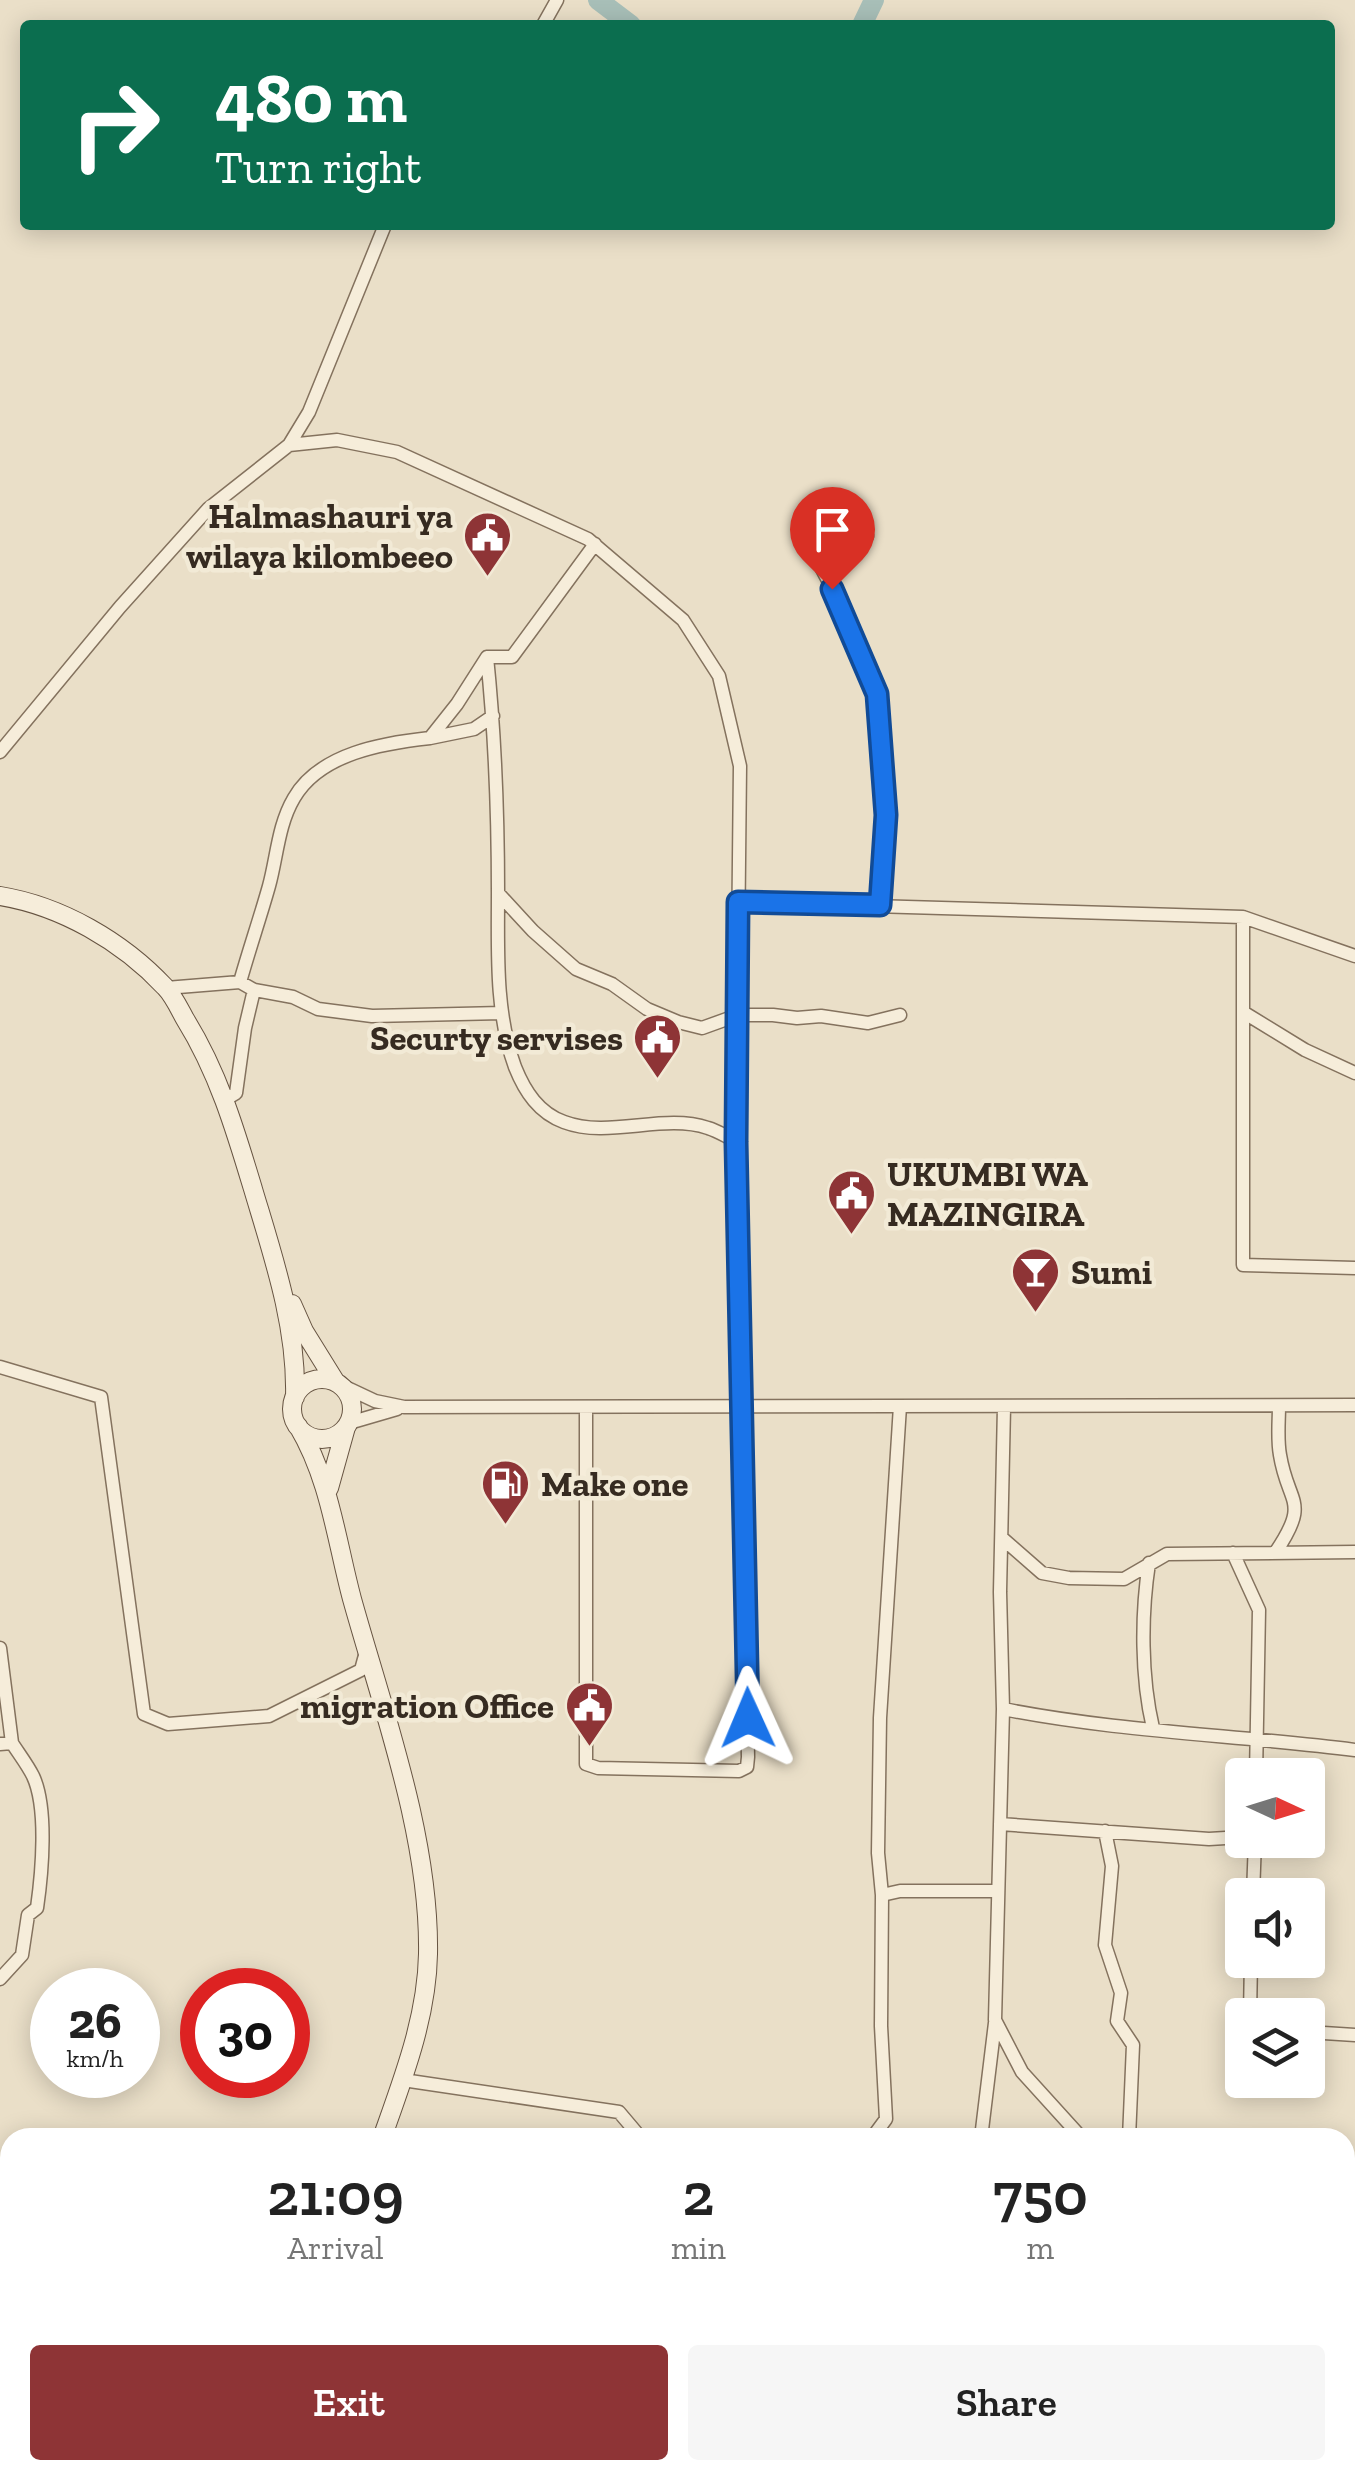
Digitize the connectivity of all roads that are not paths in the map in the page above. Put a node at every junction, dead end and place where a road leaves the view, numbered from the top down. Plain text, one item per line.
1 (382, 230) edge
2 (289, 445) junction
3 (867, 536) dead end
4 (595, 544) junction
5 (487, 657) junction
6 (493, 716) junction
7 (430, 738) junction
8 (0, 752) edge
9 (498, 893) junction
10 (0, 896) edge
11 (738, 902) junction
12 (880, 905) junction
13 (1243, 918) junction
14 (1355, 956) edge
15 (240, 982) junction
16 (166, 988) junction
17 (254, 990) junction
18 (1243, 1012) junction
19 (502, 1013) junction
20 (900, 1015) dead end
21 (738, 1016) junction
22 (1355, 1073) edge
23 (226, 1100) junction
24 (736, 1142) junction
25 (1355, 1268) edge
26 (277, 1272) junction
27 (0, 1367) edge
28 (338, 1383) junction
29 (295, 1398) junction
30 (742, 1405) junction
31 (1355, 1405) edge
32 (900, 1406) junction
33 (1278, 1406) junction
34 (404, 1407) junction
35 (586, 1407) junction
36 (1004, 1407) junction
37 (348, 1425) junction
38 (298, 1426) junction
39 (328, 1492) junction
40 (1002, 1538) junction
41 (1233, 1553) junction
42 (1275, 1553) junction
43 (1353, 1555) edge
44 (1149, 1563) junction
45 (1129, 1576) junction
46 (1145, 1586) junction
47 (368, 1646) junction
48 (0, 1648) edge
49 (1004, 1710) junction
50 (1152, 1728) junction
51 (1258, 1737) junction
52 (6, 1743) edge
53 (1355, 1750) edge
54 (1257, 1758) edge
55 (1000, 1824) junction
56 (1105, 1831) junction
57 (1225, 1838) edge
58 (998, 1891) junction
59 (882, 1894) junction
60 (0, 1979) edge
61 (995, 2020) junction
62 (1325, 2033) edge
63 (1355, 2035) edge
64 (403, 2080) junction
65 (386, 2128) edge
66 (633, 2128) edge
67 (879, 2128) edge
68 (982, 2128) edge
69 (1073, 2128) edge
70 (1129, 2128) edge

1 - 2 street
2 - 4 street
2 - 8 street
3 - 12 street
4 - 5 street
4 - 11 street
5 - 6 street
5 - 7 street
6 - 7 street
6 - 9 street
7 - 15 street
9 - 19 street
9 - 21 street
10 - 16 main road
11 - 12 street
11 - 21 street
12 - 13 street
13 - 14 street
13 - 18 street
15 - 16 street
15 - 17 street
16 - 23 main road
17 - 19 street
17 - 23 street
18 - 22 street
18 - 25 street
19 - 24 street
20 - 21 street
21 - 24 street
23 - 26 main road
24 - 30 street
26 - 28 main road
26 - 29 main road
27 - 47 street
28 - 29 main road
28 - 34 street
28 - 37 main road
29 - 38 main road
30 - 32 street
30 - 35 street
30 - 35 street
31 - 33 street
32 - 36 street
32 - 59 street
33 - 36 street
33 - 42 street
34 - 35 street
34 - 37 street
36 - 40 street
37 - 38 main road
37 - 39 main road
38 - 39 main road
39 - 47 main road
40 - 45 street
40 - 49 street
41 - 42 street
41 - 44 street
41 - 51 street
42 - 43 street
44 - 45 street
44 - 46 street
45 - 46 street
46 - 50 street
47 - 64 main road
48 - 52 street
49 - 50 street
49 - 55 street
50 - 51 street
51 - 53 street
51 - 54 street
52 - 60 street
55 - 56 street
55 - 58 street
56 - 57 street
56 - 70 street
58 - 59 street
58 - 61 street
59 - 67 street
61 - 68 street
61 - 69 street
62 - 63 street
64 - 65 main road
64 - 66 street

